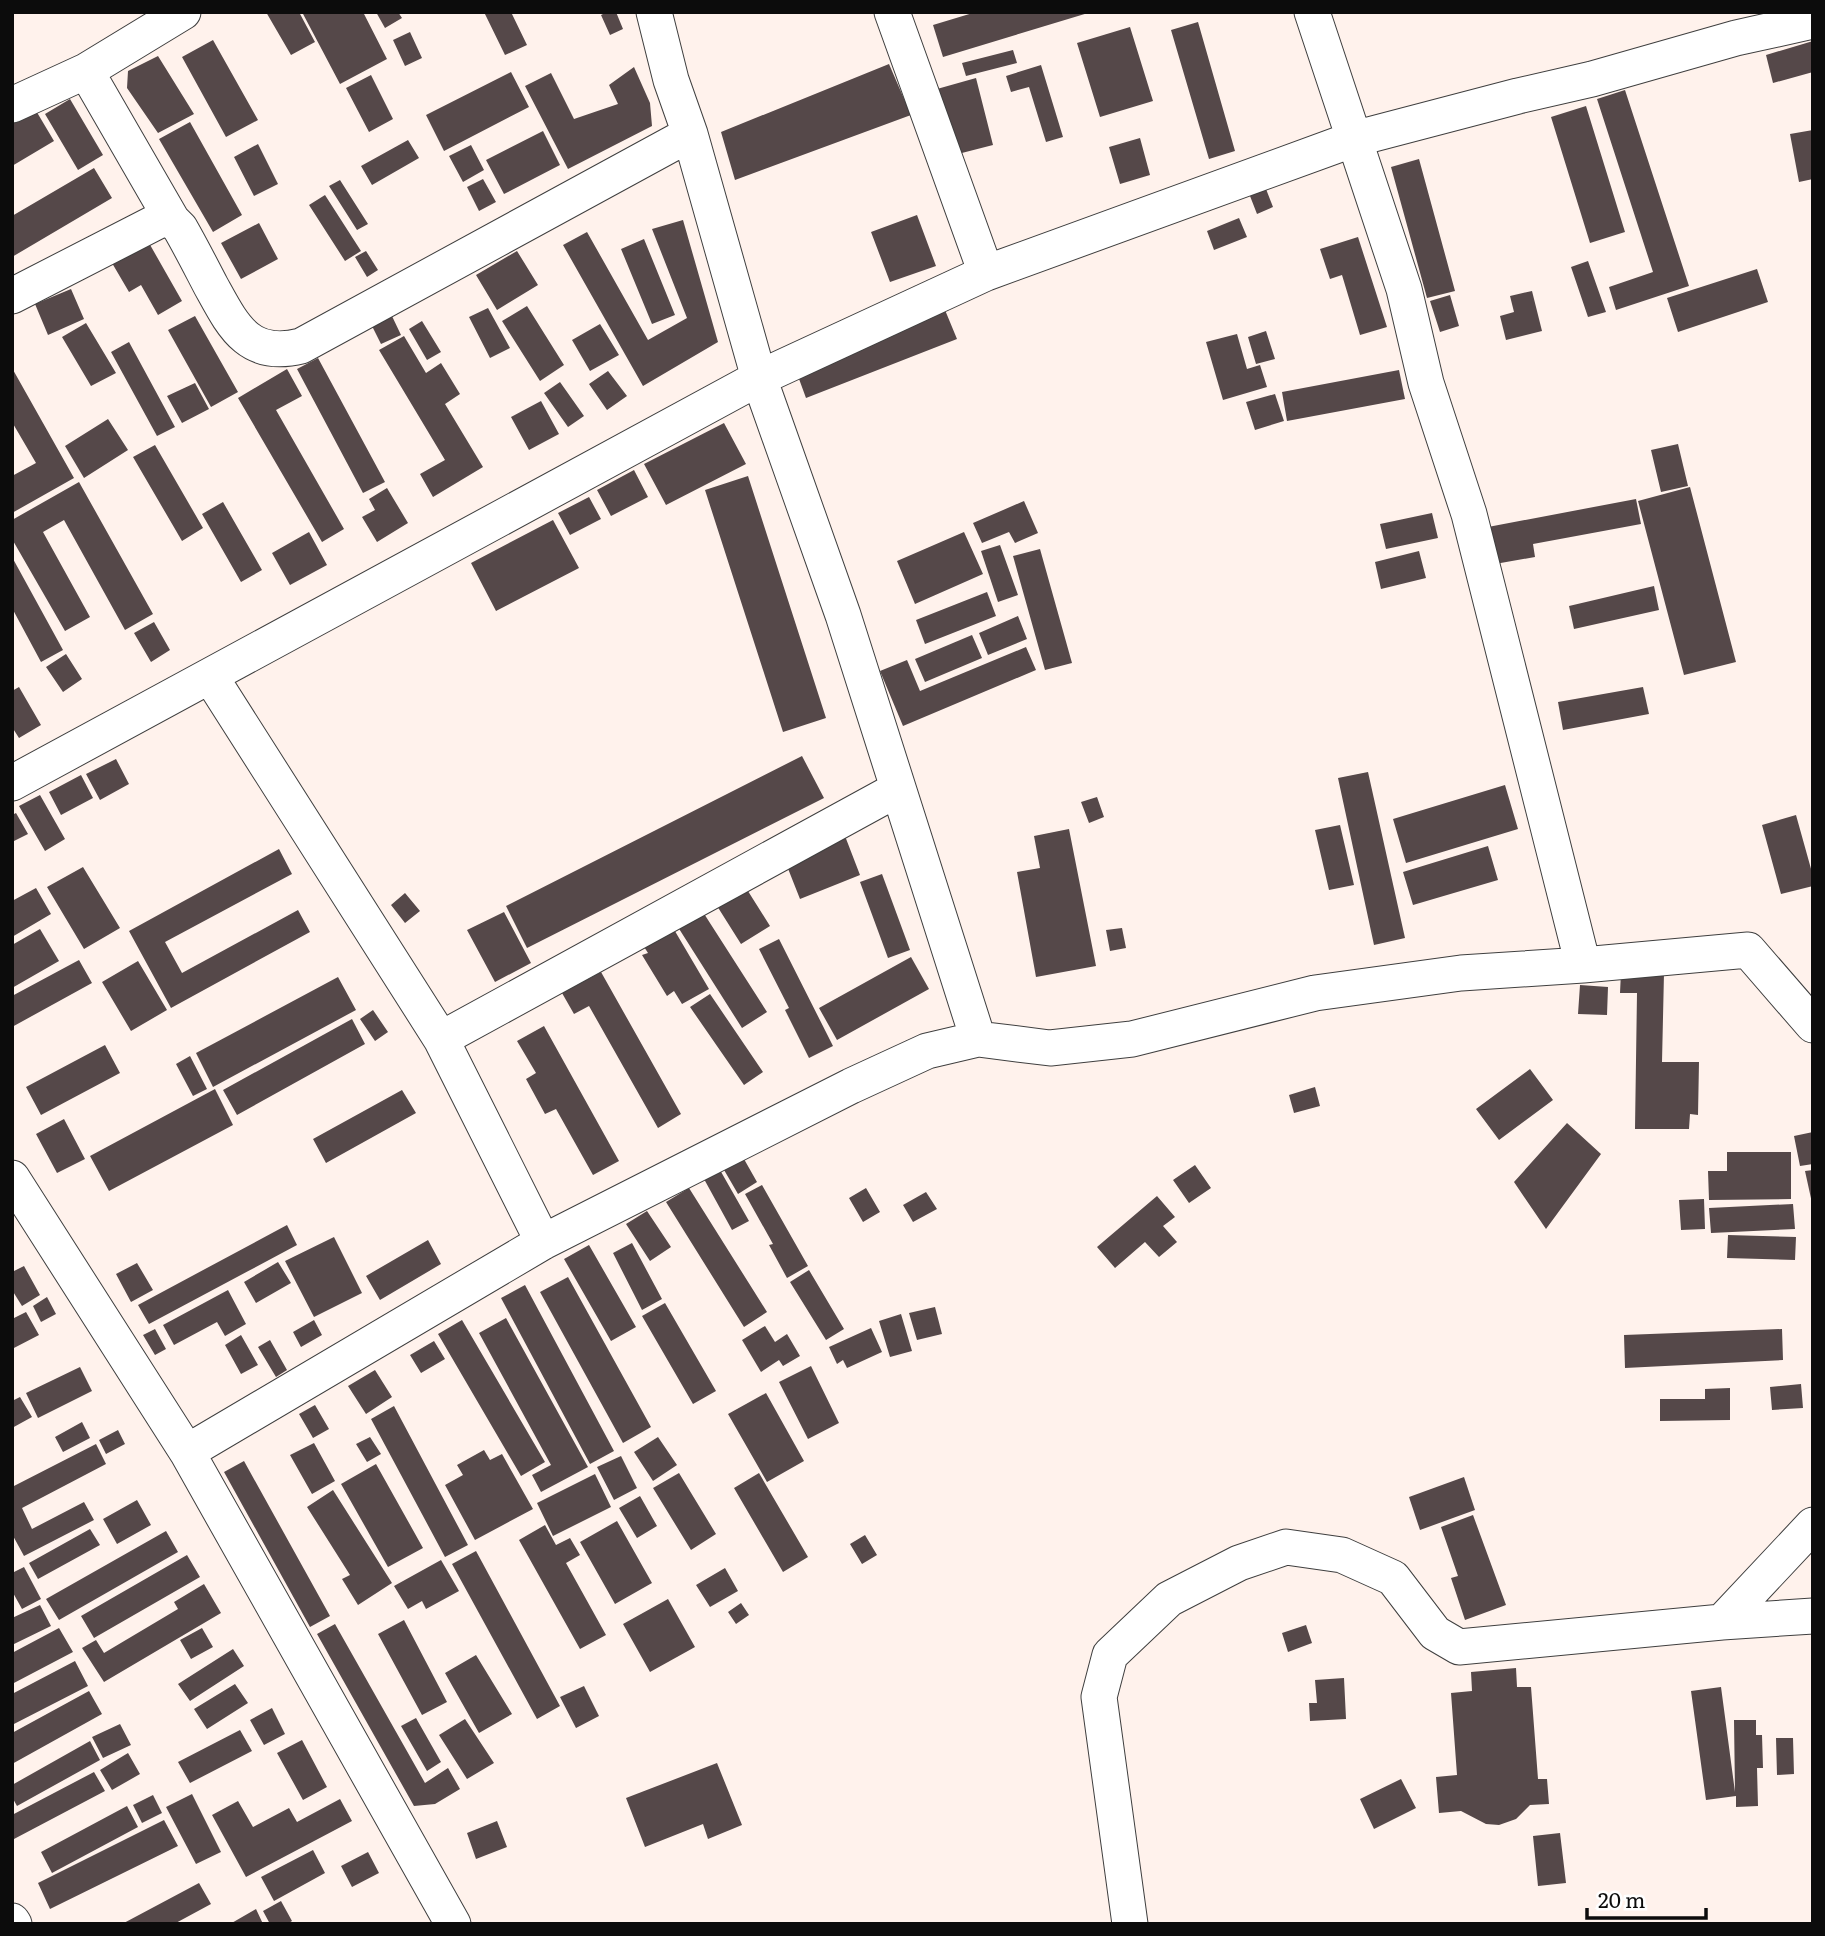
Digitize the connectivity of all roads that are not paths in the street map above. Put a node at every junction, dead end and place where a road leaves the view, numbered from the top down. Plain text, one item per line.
1 (183, 12) edge
2 (654, 12) edge
3 (892, 12) edge
4 (1312, 12) edge
5 (1813, 21) edge
6 (1732, 25) edge
7 (86, 71) junction
8 (12, 105) edge
9 (690, 134) junction
10 (1354, 139) junction
11 (172, 220) junction
12 (986, 274) junction
13 (12, 296) edge
14 (759, 378) junction
15 (210, 676) junction
16 (12, 783) edge
17 (898, 789) junction
18 (1583, 965) junction
19 (1813, 1024) edge
20 (441, 1039) junction
21 (978, 1039) junction
22 (12, 1178) edge
23 (542, 1242) junction
24 (187, 1452) junction
25 (1813, 1525) edge
26 (1813, 1616) edge
27 (1722, 1622) junction
28 (453, 1924) edge
29 (1130, 1924) edge

1 - 7 street
2 - 9 street
3 - 12 street
4 - 10 street
5 - 6 street
6 - 10 street
7 - 8 street
7 - 11 street
9 - 11 street
9 - 14 street
10 - 12 street
10 - 18 street
11 - 13 street
12 - 14 street
14 - 15 street
14 - 17 street
15 - 16 street
15 - 20 street
17 - 20 street
17 - 21 street
18 - 19 street
18 - 21 street
20 - 23 street
21 - 23 street
22 - 24 street
23 - 24 street
24 - 28 street
25 - 27 street
26 - 27 street
27 - 29 street

